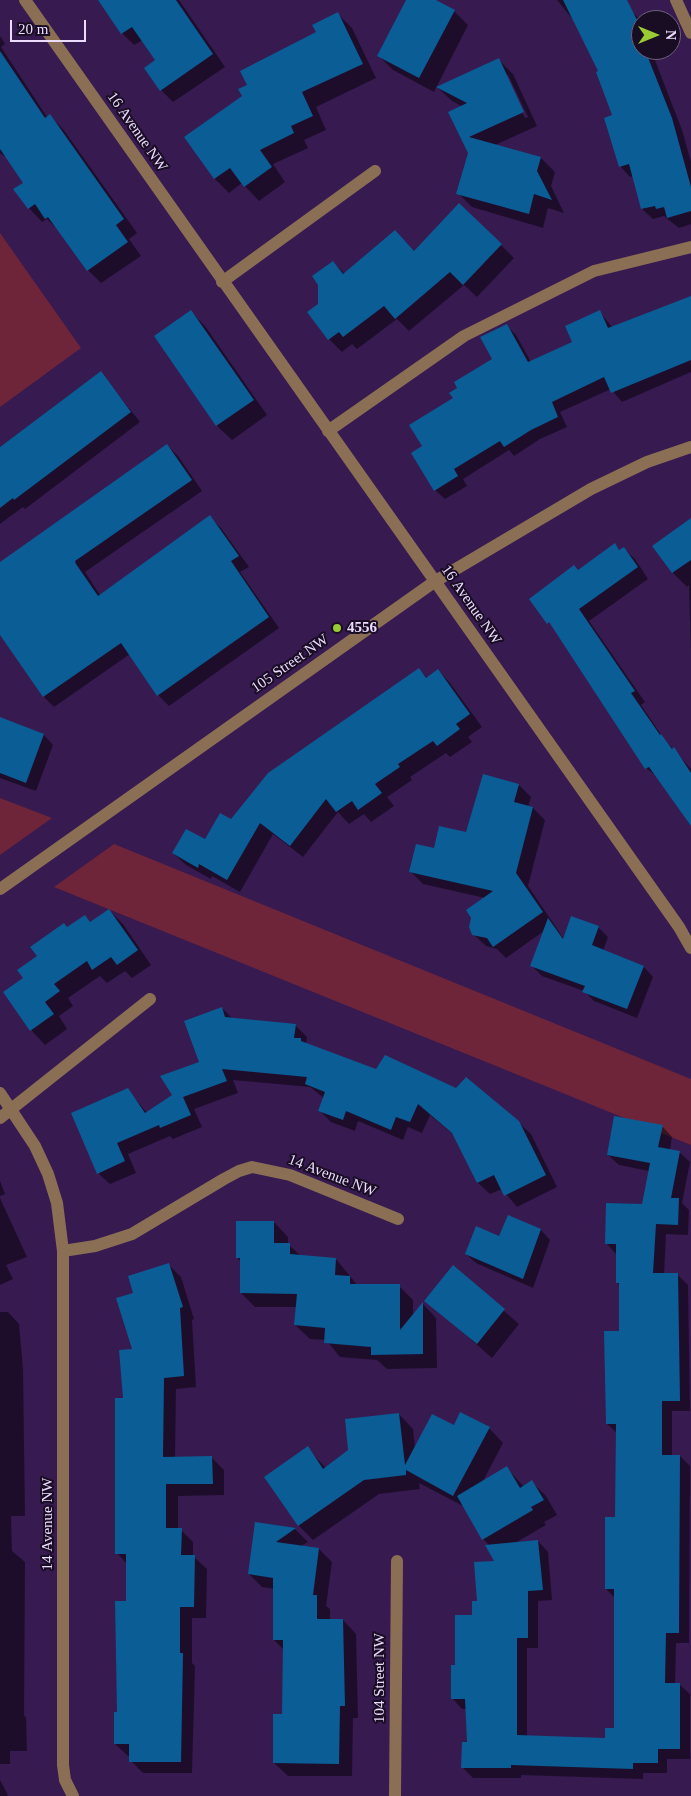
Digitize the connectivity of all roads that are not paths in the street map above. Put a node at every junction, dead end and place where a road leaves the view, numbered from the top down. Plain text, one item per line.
1 (25, 0) edge
2 (676, 0) edge
3 (691, 33) edge
4 (375, 171) dead end
5 (691, 247) edge
6 (222, 282) junction
7 (328, 430) junction
8 (691, 447) edge
9 (434, 582) junction
10 (0, 889) edge
11 (691, 948) edge
12 (150, 999) dead end
13 (0, 1093) edge
14 (12, 1110) junction
15 (0, 1118) edge
16 (398, 1219) dead end
17 (63, 1250) junction
18 (397, 1561) dead end
19 (73, 1796) edge
20 (395, 1796) edge

1 - 6 street, 16 Avenue NW
2 - 3 street
4 - 6 street
5 - 7 street
6 - 7 street, 16 Avenue NW
7 - 9 street, 16 Avenue NW
8 - 9 street, 105 Street NW
9 - 10 street, 105 Street NW
9 - 11 street, 16 Avenue NW
12 - 14 street
13 - 14 street, 14 Avenue NW
14 - 15 street
14 - 17 street, 14 Avenue NW
16 - 17 street, 14 Avenue NW
17 - 19 street, 14 Avenue NW
18 - 20 street, 104 Street NW

